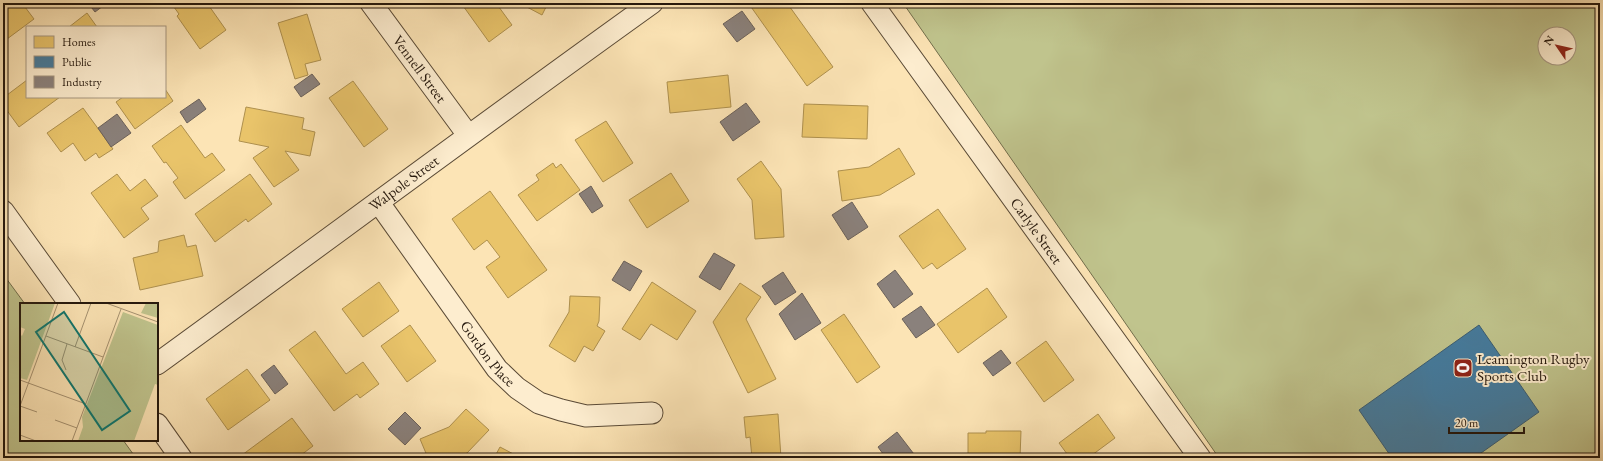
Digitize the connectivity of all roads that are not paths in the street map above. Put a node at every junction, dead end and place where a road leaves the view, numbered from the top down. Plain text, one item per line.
1 (372, 3) edge
2 (652, 3) edge
3 (872, 3) edge
4 (468, 135) junction
5 (378, 202) junction
6 (3, 211) edge
7 (69, 303) edge
8 (158, 363) edge
9 (652, 413) dead end
10 (158, 425) edge
11 (1191, 455) edge
12 (181, 458) edge

1 - 4 street, Vennell Street
2 - 4 street, Walpole Street
3 - 11 street, Carlyle Street
4 - 5 street, Walpole Street
5 - 8 street, Walpole Street
5 - 9 street, Gordon Place
6 - 7 street
10 - 12 street

